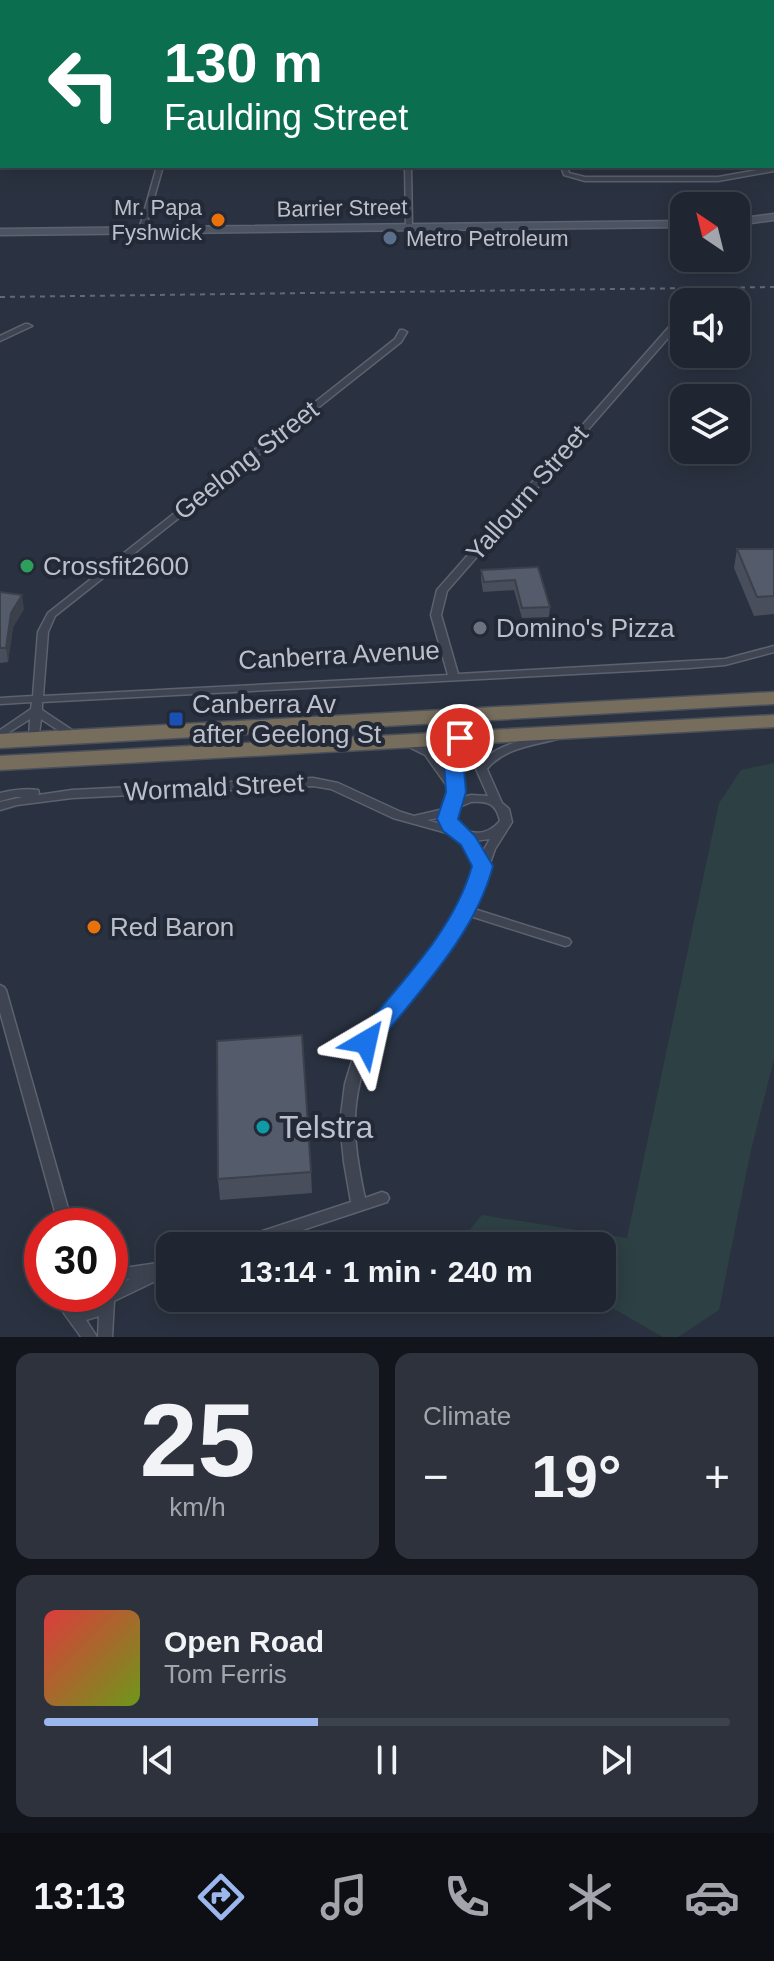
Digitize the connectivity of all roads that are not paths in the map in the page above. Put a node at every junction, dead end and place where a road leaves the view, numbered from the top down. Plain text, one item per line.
1 (159, 168) edge
2 (408, 168) edge
3 (564, 168) edge
4 (659, 168) edge
5 (774, 169) edge
6 (662, 179) junction
7 (774, 217) edge
8 (750, 220) edge
9 (670, 224) edge
10 (409, 227) junction
11 (142, 230) junction
12 (0, 232) edge
13 (28, 326) dead end
14 (670, 331) edge
15 (403, 332) dead end
16 (0, 339) edge
17 (774, 649) edge
18 (454, 677) junction
19 (774, 698) edge
20 (0, 701) edge
21 (36, 705) junction
22 (502, 713) junction
23 (774, 721) edge
24 (334, 723) junction
25 (586, 731) junction
26 (0, 738) edge
27 (460, 738) junction
28 (34, 739) junction
29 (380, 742) junction
30 (77, 748) junction
31 (0, 762) edge
32 (481, 769) junction
33 (456, 792) junction
34 (72, 794) junction
35 (0, 797) edge
36 (497, 803) junction
37 (0, 806) edge
38 (450, 809) junction
39 (397, 815) junction
40 (502, 829) junction
41 (459, 833) junction
42 (483, 866) junction
43 (467, 911) junction
44 (565, 942) dead end
45 (0, 990) edge
46 (382, 1198) dead end
47 (359, 1205) junction
48 (61, 1208) edge
49 (277, 1232) edge
50 (156, 1270) edge
51 (128, 1274) edge
52 (156, 1274) edge
53 (128, 1286) edge
54 (72, 1312) edge
55 (107, 1312) edge
56 (90, 1337) edge
57 (105, 1337) edge

1 - 11 street
2 - 10 street
3 - 6 street
4 - 6 street
5 - 6 street
7 - 8 street
9 - 10 street, Barrier Street
10 - 11 street, Barrier Street
11 - 12 street, Barrier Street
13 - 16 street
14 - 18 street, Yallourn Street
15 - 21 street, Geelong Street
17 - 18 street, Canberra Avenue
18 - 21 street, Canberra Avenue
19 - 22 highway
20 - 21 street, Canberra Avenue
21 - 26 street
21 - 28 street, Geelong Street
21 - 30 street
22 - 24 highway
22 - 27 highway
23 - 25 highway
24 - 27 highway
24 - 30 highway
25 - 27 highway
25 - 32 street
26 - 28 highway
27 - 29 highway
27 - 32 street
27 - 33 street
28 - 30 highway
28 - 31 highway
29 - 30 highway
29 - 33 street
30 - 31 highway
32 - 36 street
33 - 38 street
34 - 35 street, Wormald Street
34 - 37 street, Wormald Street
34 - 39 street, Wormald Street
36 - 38 street
36 - 40 street
38 - 39 street, Wormald Street
38 - 41 street
39 - 41 street, Wormald Street
40 - 41 street
40 - 42 street
41 - 42 street
42 - 43 street
43 - 44 street
43 - 47 street
45 - 48 street
46 - 47 street
47 - 49 street
50 - 51 street
52 - 53 street
54 - 56 street
55 - 57 street

